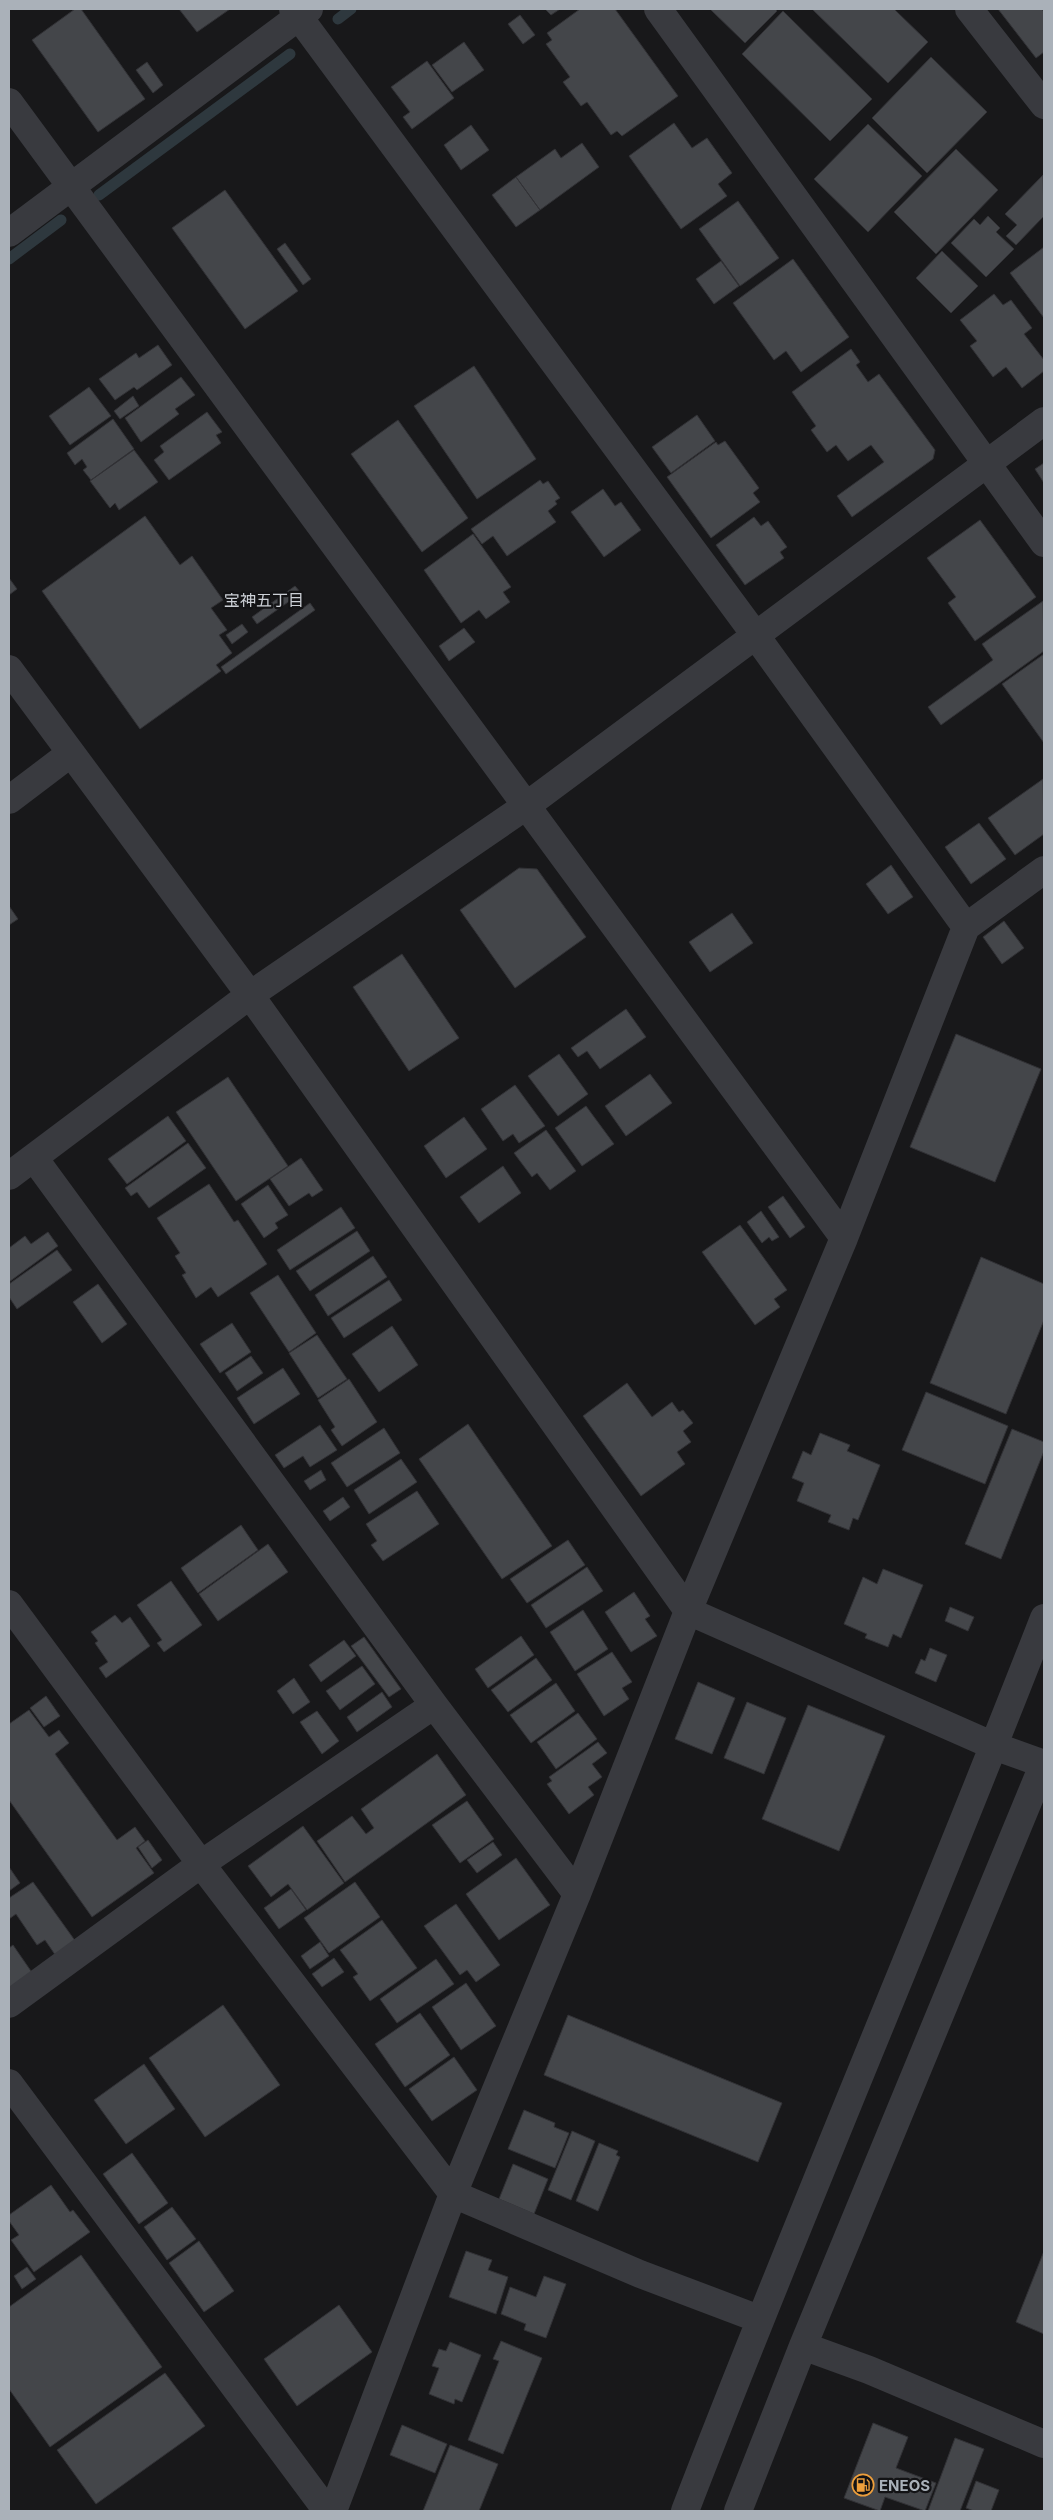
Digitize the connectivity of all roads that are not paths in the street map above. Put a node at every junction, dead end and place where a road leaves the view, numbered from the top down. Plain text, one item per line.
1 (658, 9) edge
2 (969, 9) edge
3 (300, 11) edge
4 (9, 102) edge
5 (1044, 104) edge
6 (71, 186) junction
7 (9, 232) edge
8 (1044, 421) edge
9 (987, 464) junction
10 (1044, 543) edge
11 (756, 636) junction
12 (9, 669) edge
13 (71, 753) junction
14 (9, 800) edge
15 (526, 806) junction
16 (1044, 870) edge
17 (966, 927) junction
18 (250, 995) junction
19 (34, 1158) junction
20 (9, 1176) edge
21 (844, 1238) junction
22 (9, 1604) edge
23 (688, 1611) junction
24 (1044, 1618) edge
25 (434, 1706) junction
26 (994, 1746) junction
27 (1044, 1764) edge
28 (201, 1864) junction
29 (577, 1894) junction
30 (9, 2004) edge
31 (9, 2083) edge
32 (453, 2194) junction
33 (759, 2318) junction
34 (803, 2346) junction
35 (1044, 2444) edge
36 (327, 2511) edge
37 (333, 2511) edge
38 (685, 2511) edge
39 (738, 2511) edge

1 - 9 street
2 - 5 street
3 - 6 street
3 - 11 street
4 - 6 street
6 - 7 street
6 - 15 street
8 - 9 street
9 - 10 street
9 - 11 street
11 - 15 street
11 - 17 street
12 - 13 street
13 - 14 street
13 - 18 street
15 - 18 street
15 - 21 street
16 - 17 street
17 - 21 street
18 - 19 street
18 - 23 street
19 - 20 street
19 - 25 street
21 - 23 street
22 - 28 street
23 - 26 street
23 - 29 street
24 - 26 street
25 - 28 street
25 - 29 street
26 - 27 street
26 - 33 street
27 - 34 street
28 - 30 street
28 - 32 street
29 - 32 street
31 - 36 street
32 - 33 street
32 - 37 street
33 - 38 street
34 - 35 street
34 - 39 street

